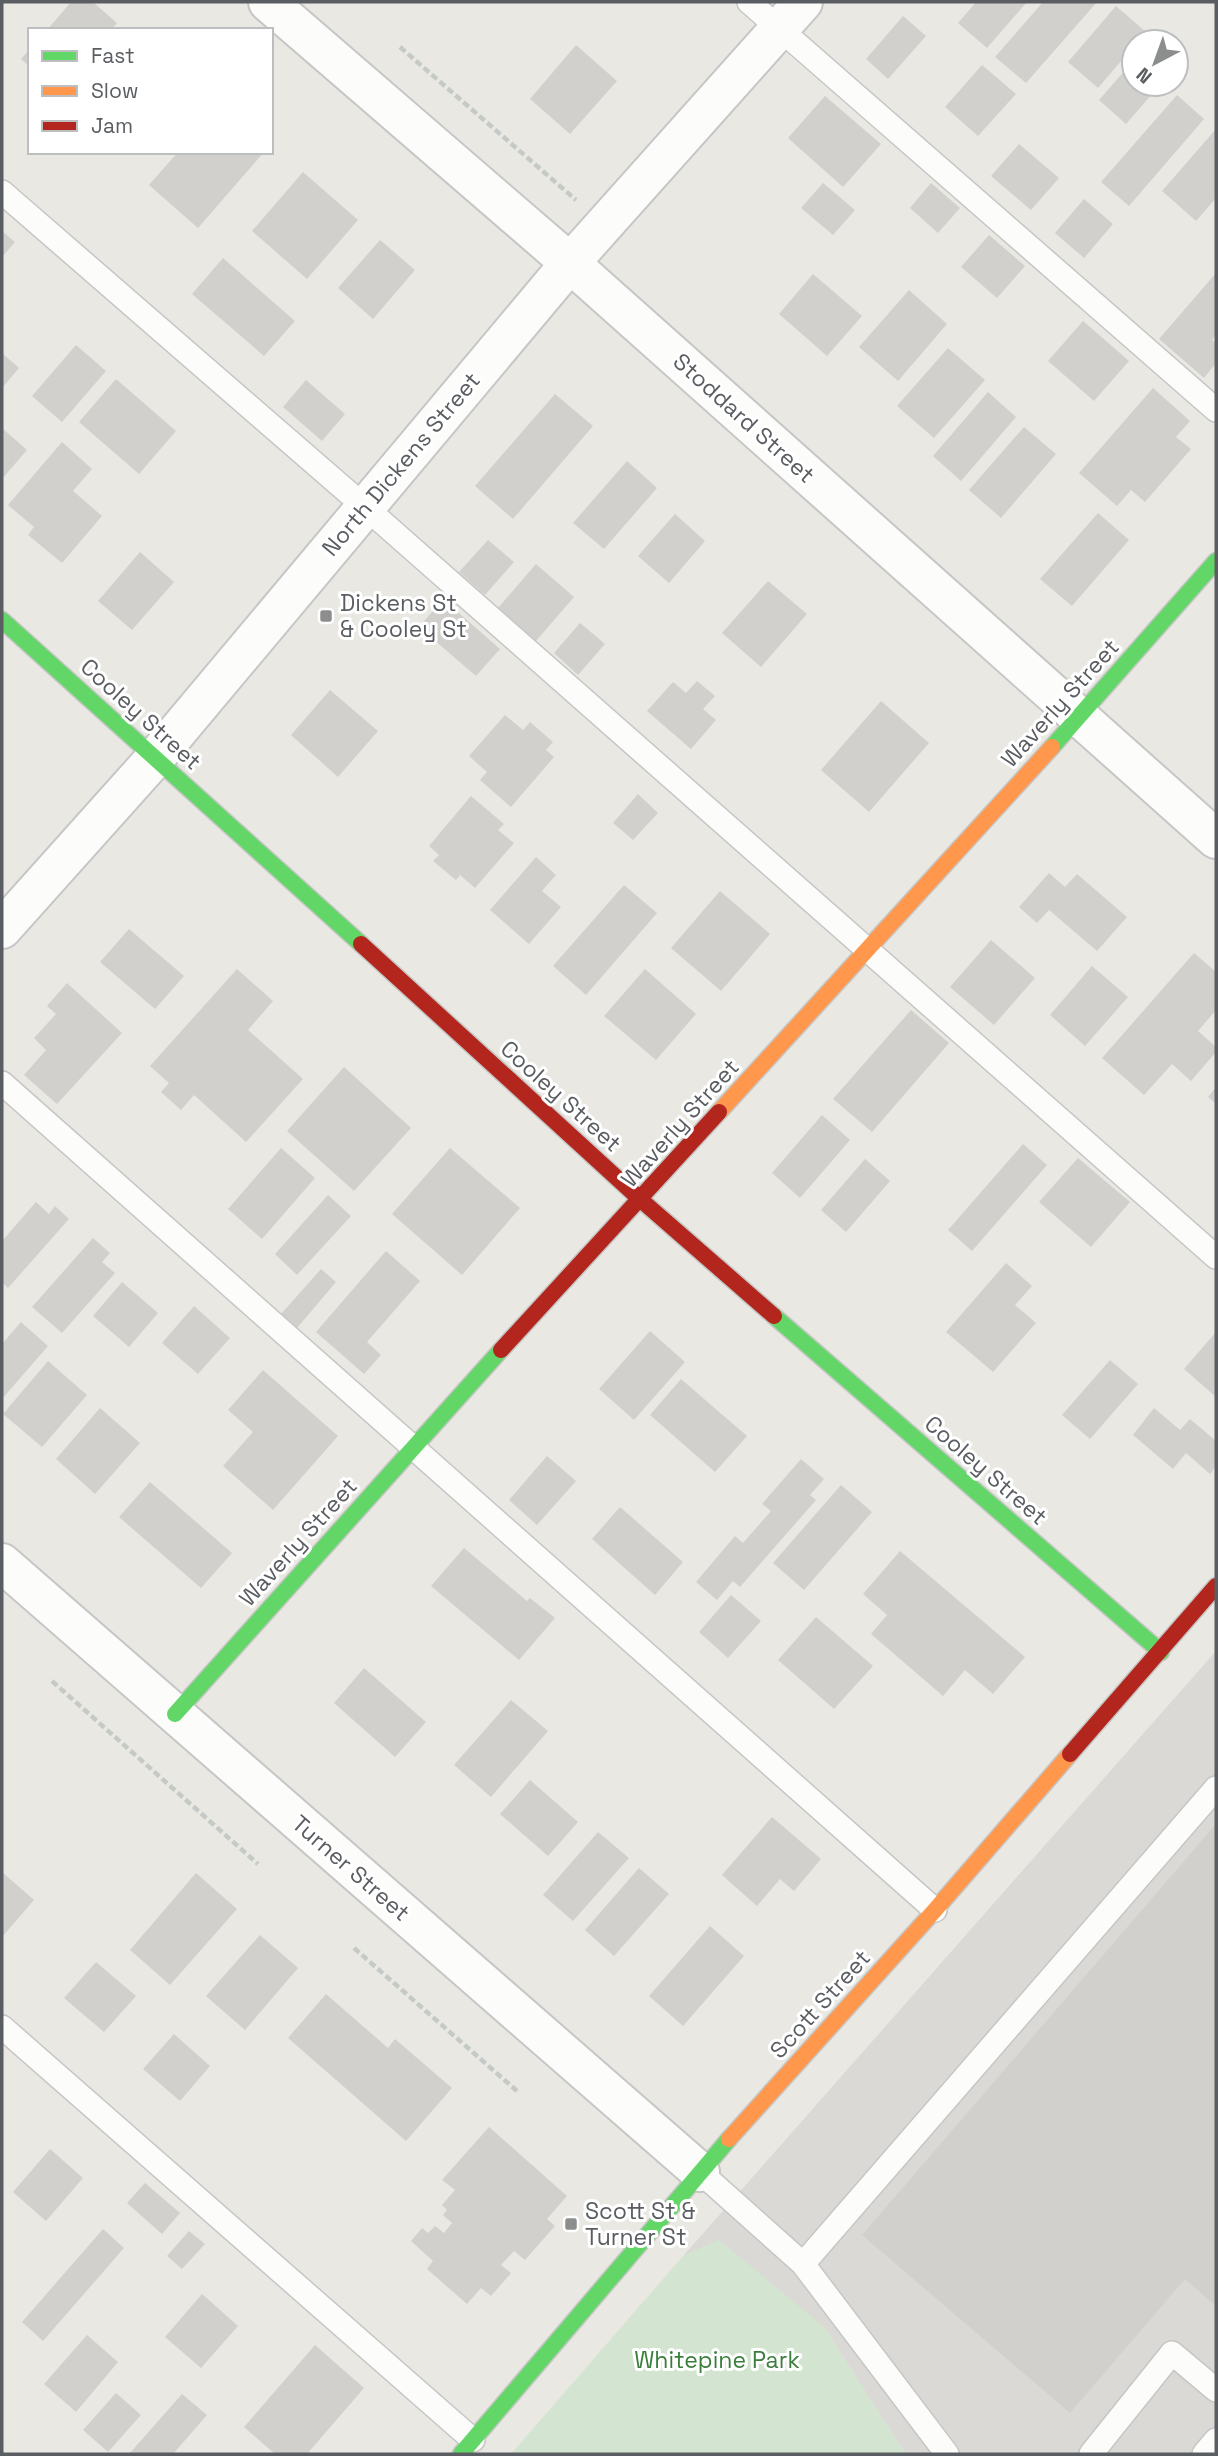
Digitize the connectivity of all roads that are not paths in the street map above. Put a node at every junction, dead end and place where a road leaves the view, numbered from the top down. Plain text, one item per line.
1 (268, 2) edge
2 (749, 2) edge
3 (792, 15) edge
4 (2, 192) edge
5 (570, 263) junction
6 (1216, 410) edge
7 (365, 508) junction
8 (1216, 561) edge
9 (2, 620) edge
10 (1081, 716) junction
11 (156, 757) junction
12 (1216, 839) edge
13 (2, 929) edge
14 (868, 951) junction
15 (2, 1083) edge
16 (641, 1200) junction
17 (1216, 1256) edge
18 (413, 1447) junction
19 (2, 1563) edge
20 (1216, 1586) edge
21 (1161, 1651) junction
22 (175, 1714) junction
23 (1216, 1788) edge
24 (935, 1910) junction
25 (2, 2027) edge
26 (700, 2172) junction
27 (803, 2264) junction
28 (1216, 2390) edge
29 (1216, 2440) edge
30 (467, 2447) edge
31 (947, 2454) edge
32 (1091, 2454) edge
33 (1204, 2454) edge

1 - 5 street, Stoddard Street
2 - 3 lane
3 - 5 street, North Dickens Street
3 - 6 lane
4 - 7 lane
5 - 7 street, North Dickens Street
5 - 10 street, Stoddard Street
7 - 11 street, North Dickens Street
7 - 14 lane
8 - 10 street, Waverly Street
9 - 11 street, Cooley Street
10 - 12 street, Stoddard Street
10 - 14 street, Waverly Street
11 - 13 street, North Dickens Street
11 - 16 street, Cooley Street
14 - 16 street, Waverly Street
14 - 17 lane
15 - 18 lane
16 - 18 street, Waverly Street
16 - 21 street, Cooley Street
18 - 22 street, Waverly Street
18 - 24 lane
19 - 22 street, Turner Street
20 - 21 street, Scott Street
21 - 24 street, Scott Street
22 - 26 street, Turner Street
23 - 27 lane
24 - 26 street, Scott Street
25 - 30 lane
26 - 27 lane
26 - 30 street, Scott Street
27 - 31 lane
28 - 32 lane
29 - 33 lane

